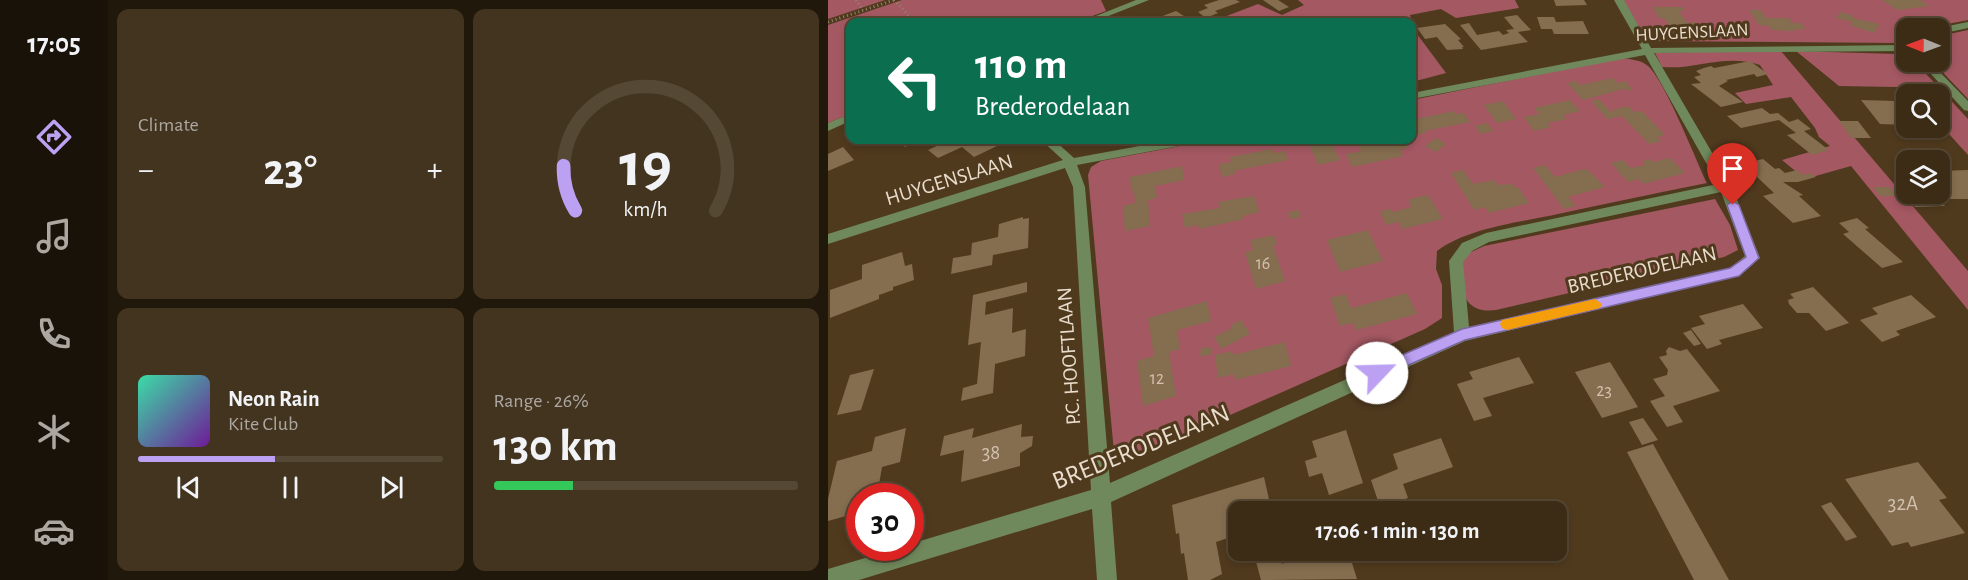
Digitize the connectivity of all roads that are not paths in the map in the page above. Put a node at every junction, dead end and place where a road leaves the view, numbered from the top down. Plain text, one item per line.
1 (1144, 0) edge
2 (1619, 0) edge
3 (1097, 18) edge
4 (1968, 25) edge
5 (1950, 29) edge
6 (1896, 48) edge
7 (1648, 50) junction
8 (1934, 72) edge
9 (1416, 95) edge
10 (1968, 108) edge
11 (846, 119) edge
12 (828, 127) edge
13 (1052, 144) edge
14 (1168, 144) edge
15 (1071, 162) junction
16 (1726, 187) junction
17 (828, 239) edge
18 (1462, 335) junction
19 (1103, 496) junction
20 (828, 579) edge
21 (1107, 580) edge

1 - 3 street
2 - 7 street, BREDERODELAAN
4 - 5 street
6 - 7 street, HUYGENSLAAN
7 - 9 street, HUYGENSLAAN
7 - 16 street, BREDERODELAAN
8 - 10 street
11 - 12 street
13 - 15 street
14 - 15 street, HUYGENSLAAN
15 - 17 street, HUYGENSLAAN
15 - 19 street, P.C. HOOFTLAAN
16 - 18 street
16 - 18 street, BREDERODELAAN
18 - 19 street, BREDERODELAAN
19 - 20 street, BREDERODELAAN
19 - 21 street, P.C. HOOFTLAAN

